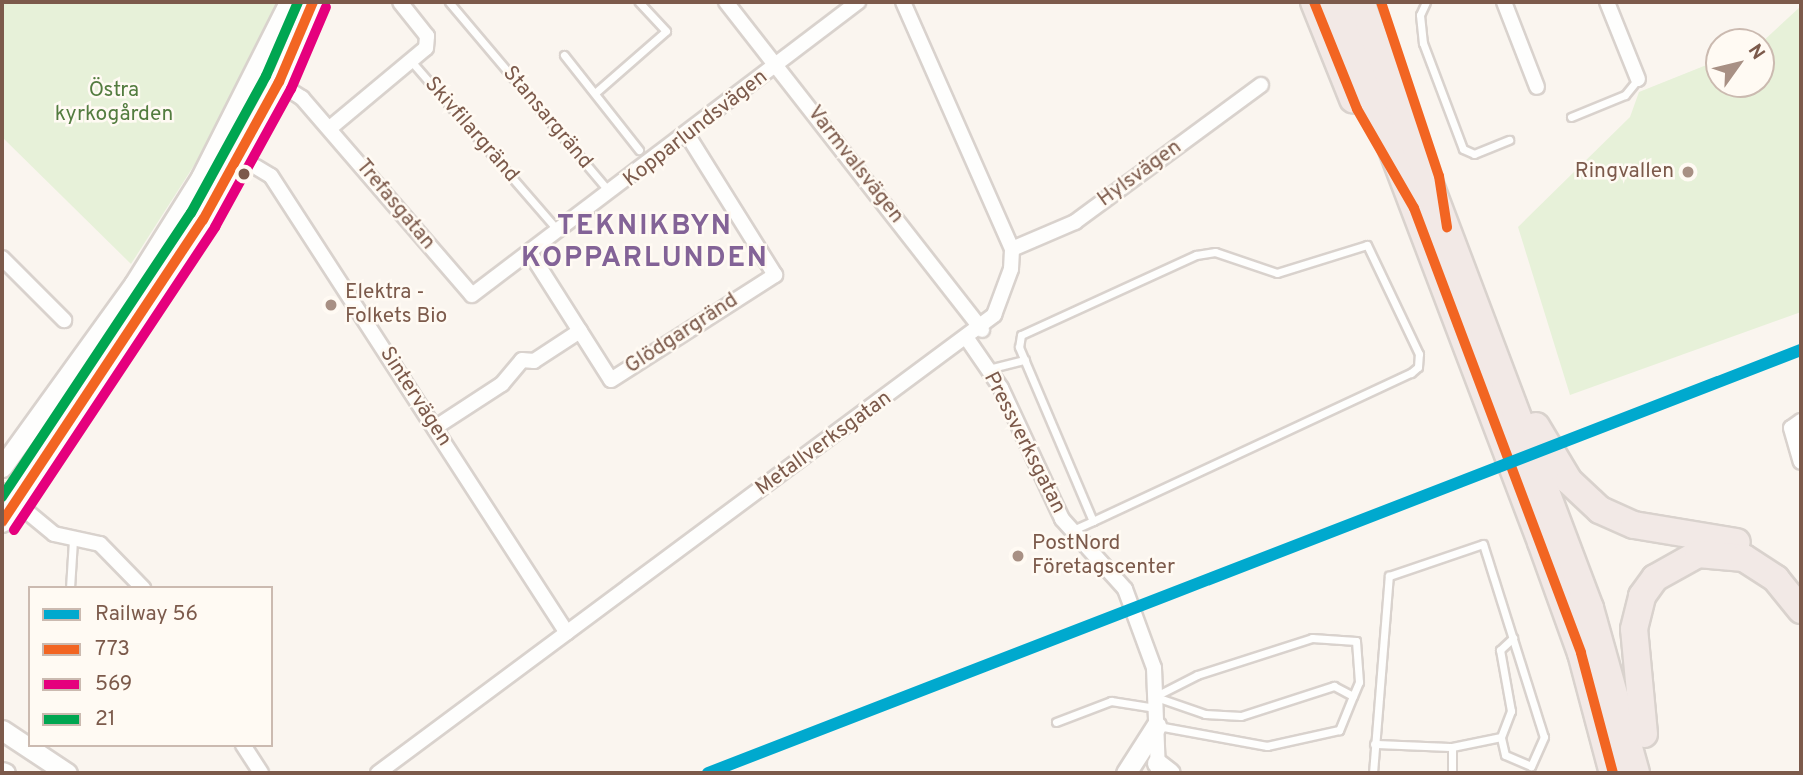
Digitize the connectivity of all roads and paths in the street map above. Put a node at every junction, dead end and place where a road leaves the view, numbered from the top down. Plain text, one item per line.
1 (289, 2) edge
2 (313, 2) edge
3 (400, 2) edge
4 (449, 2) edge
5 (639, 2) edge
6 (726, 2) edge
7 (858, 2) edge
8 (903, 2) edge
9 (1314, 2) edge
10 (1336, 2) edge
11 (1361, 2) edge
12 (1381, 2) edge
13 (1426, 2) edge
14 (1504, 2) edge
15 (1607, 2) edge
16 (564, 55) dead end
17 (410, 60) junction
18 (778, 66) junction
19 (259, 71) junction
20 (1638, 79) joint
21 (279, 82) junction
22 (1261, 85) dead end
23 (1537, 87) dead end
24 (595, 93) junction
25 (1571, 117) dead end
26 (330, 128) junction
27 (687, 134) junction
28 (1509, 140) dead end
29 (639, 150) dead end
30 (256, 167) dead end
31 (611, 194) junction
32 (1414, 208) junction
33 (1443, 216) junction
34 (559, 232) junction
35 (1012, 249) junction
36 (532, 254) junction
37 (2, 258) edge
38 (64, 320) dead end
39 (982, 330) junction
40 (580, 331) junction
41 (968, 340) junction
42 (1024, 360) junction
43 (988, 369) junction
44 (1509, 391) junction
45 (1801, 421) edge
46 (436, 427) junction
47 (1801, 462) edge
48 (2, 467) edge
49 (9, 497) edge
50 (1093, 521) junction
51 (2, 522) edge
52 (1072, 530) junction
53 (74, 540) junction
54 (1801, 585) edge
55 (70, 586) edge
56 (141, 586) edge
57 (1801, 610) edge
58 (567, 633) junction
59 (1513, 638) junction
60 (1353, 696) junction
61 (1155, 710) junction
62 (1056, 722) dead end
63 (2, 730) edge
64 (1501, 737) junction
65 (1374, 744) junction
66 (244, 747) edge
67 (1452, 747) junction
68 (1162, 770) edge
69 (67, 773) edge
70 (261, 773) edge
71 (378, 773) edge
72 (1126, 773) edge
73 (1373, 773) edge
74 (1452, 773) edge
75 (1613, 773) edge
76 (1636, 773) edge
77 (1643, 773) edge

1 - 19 main road
2 - 21 main road
3 - 17 street
4 - 31 lane, Stansargränd
5 - 24 lane
6 - 18 street, Varmvalsvägen
7 - 18 street, Kopparlundsvägen
8 - 35 street
9 - 32 highway
10 - 32 highway
11 - 33 highway
12 - 33 highway
13 - 28 lane
14 - 23 street
15 - 20 street
16 - 24 lane
17 - 26 street
17 - 34 lane, Skivfilargränd
18 - 27 street, Kopparlundsvägen
18 - 39 street, Varmvalsvägen
19 - 21 street, Trefasgatan
19 - 48 main road
20 - 25 lane
21 - 26 street, Trefasgatan
21 - 49 main road
22 - 35 street, Hylsvägen
24 - 29 lane
26 - 36 street, Trefasgatan
27 - 31 street, Kopparlundsvägen
27 - 40 street, Glödgargränd
30 - 46 street, Sintervägen
31 - 34 street, Kopparlundsvägen
32 - 75 highway
33 - 44 highway
34 - 36 street, Kopparlundsvägen
35 - 39 street, Metallverksgatan
36 - 40 street, Glödgargränd
37 - 38 street
39 - 41 street, Metallverksgatan
40 - 46 street
41 - 43 street, Pressverksgatan
41 - 58 street, Metallverksgatan
42 - 43 lane
42 - 50 lane
42 - 50 lane
43 - 52 street, Pressverksgatan
44 - 54 highway
44 - 76 highway
45 - 47 street
46 - 58 street, Sintervägen
49 - 51 main road
49 - 53 street
50 - 52 lane
52 - 61 street, Pressverksgatan
53 - 55 lane
53 - 56 street
57 - 77 highway
58 - 71 street, Metallverksgatan
59 - 64 lane
59 - 64 lane
59 - 65 lane
60 - 61 lane
60 - 61 lane
60 - 61 lane
61 - 62 lane
61 - 68 street, Pressverksgatan
61 - 72 main road
63 - 69 main road
64 - 67 lane
65 - 67 lane
65 - 73 lane
66 - 70 street
67 - 74 lane

